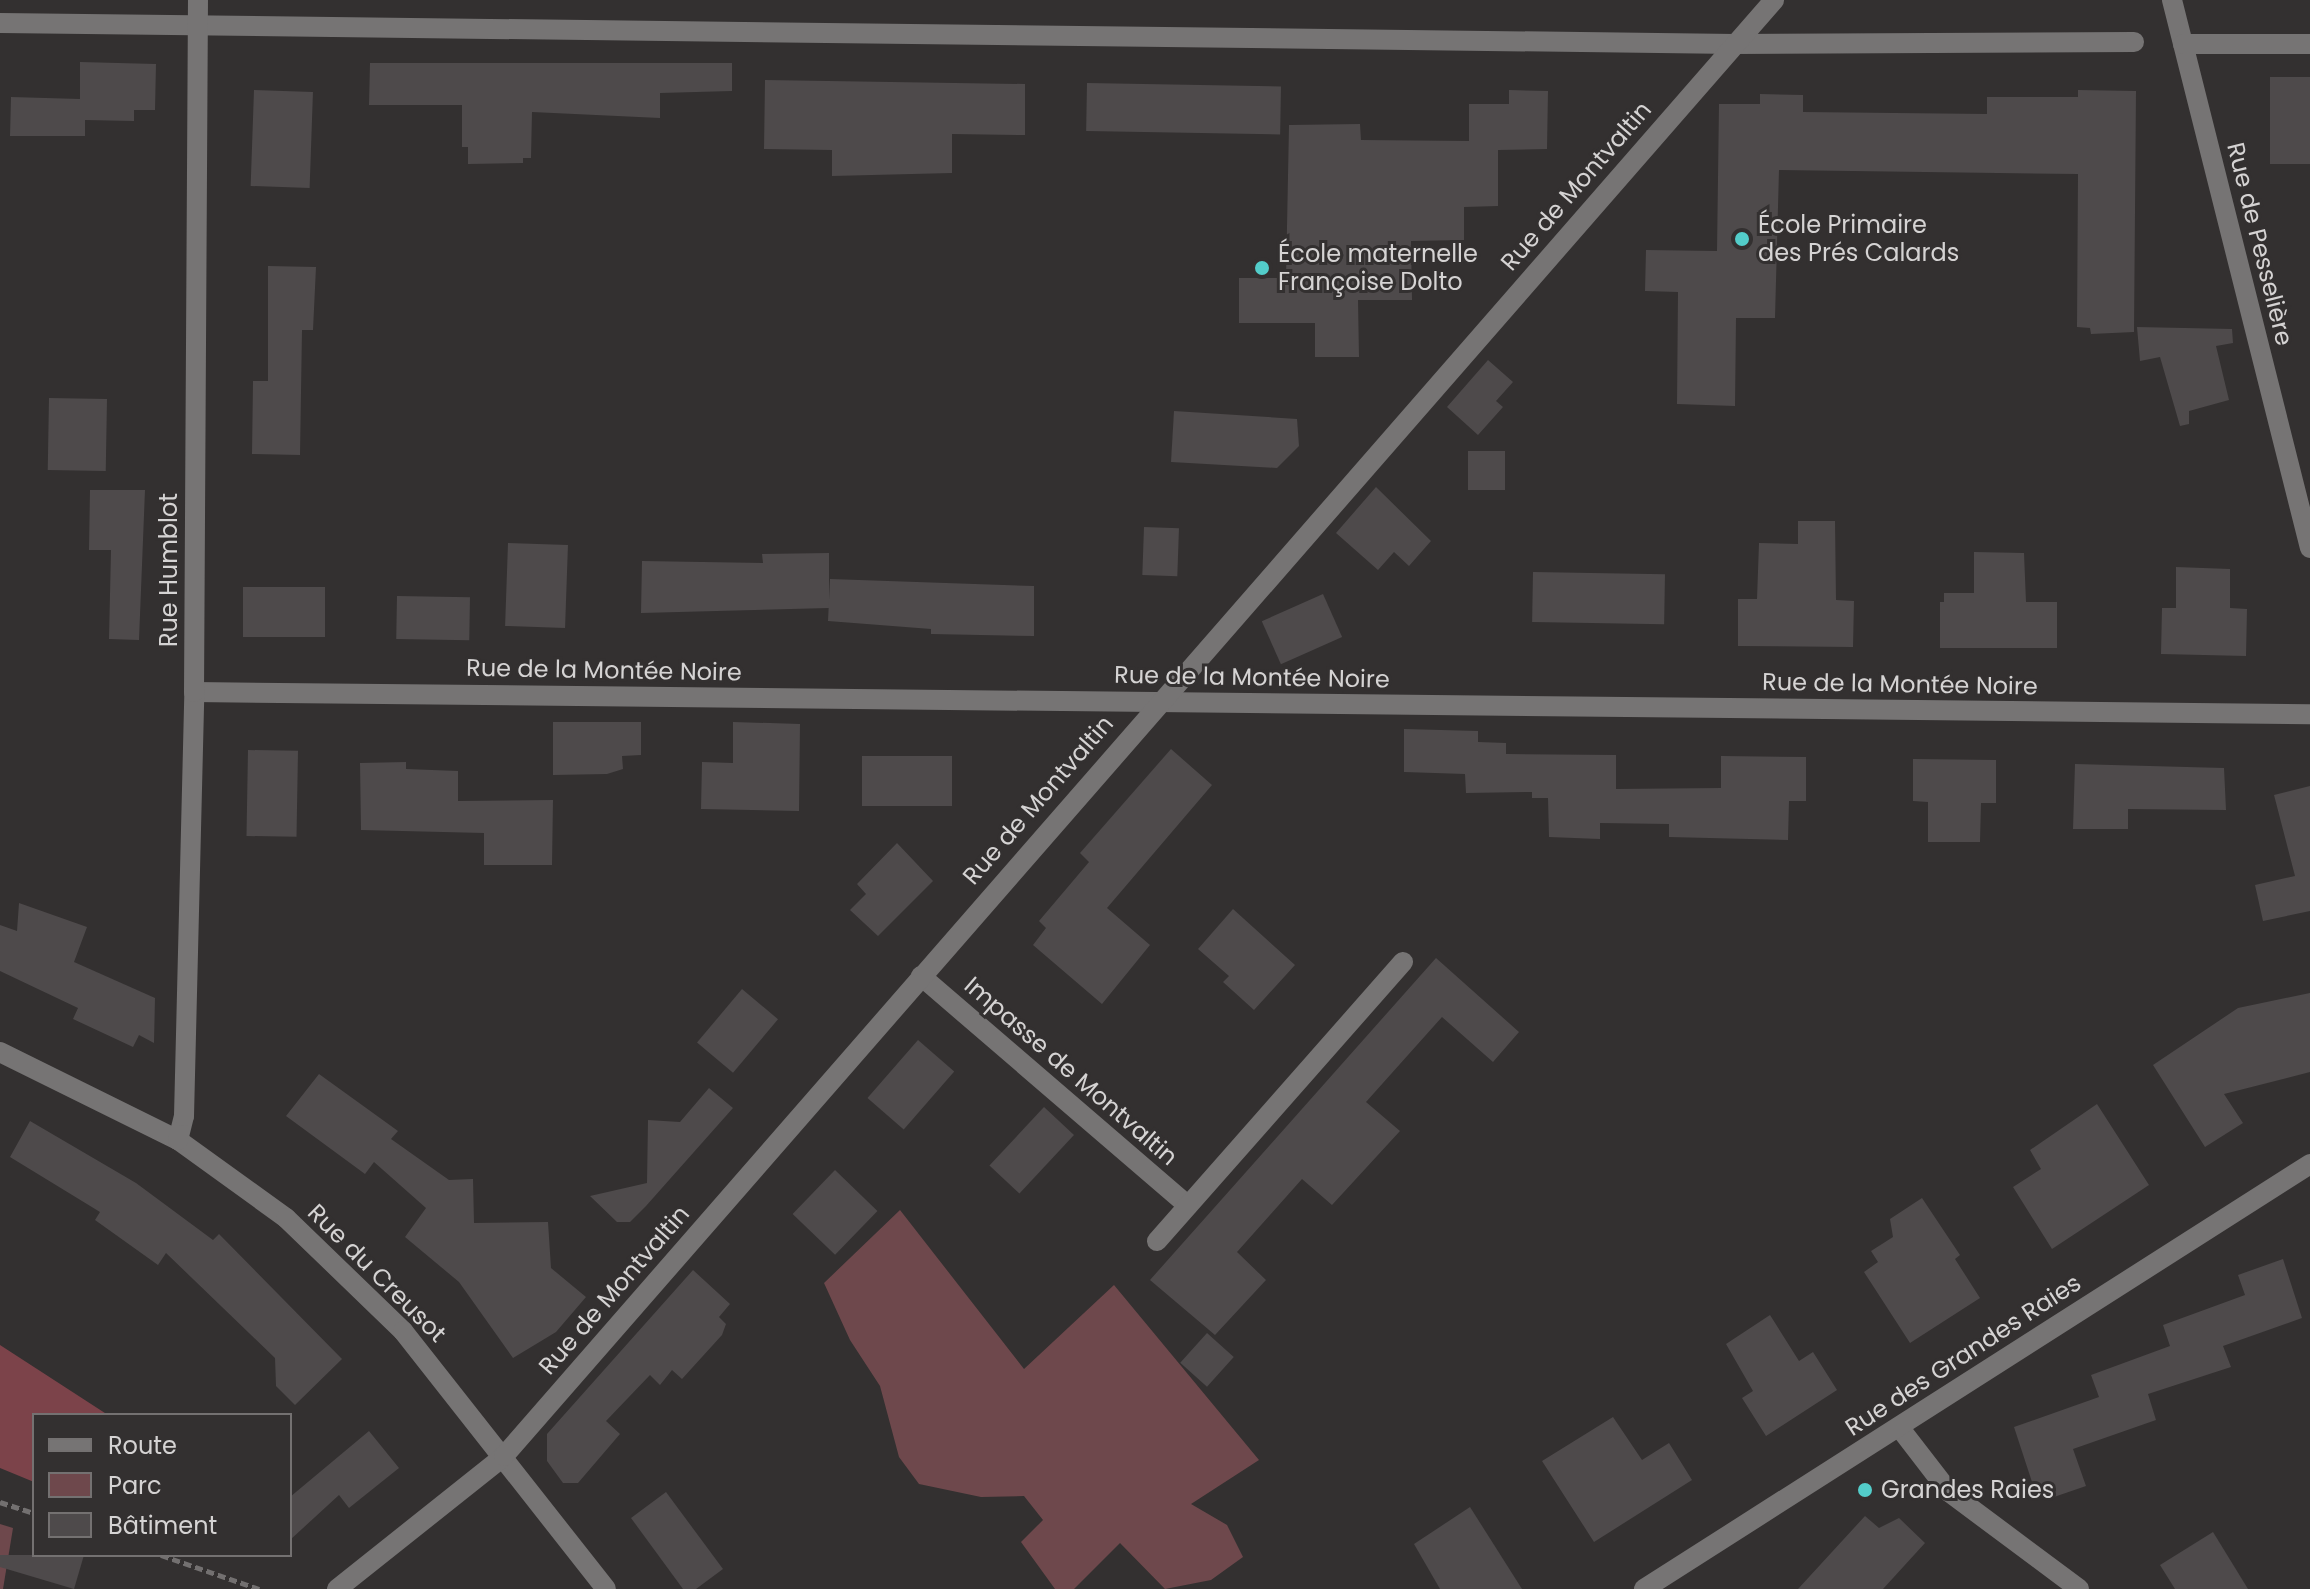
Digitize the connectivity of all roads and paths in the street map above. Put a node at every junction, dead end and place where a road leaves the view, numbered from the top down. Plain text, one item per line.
1 (198, 0) edge
2 (1774, 0) edge
3 (2172, 0) edge
4 (0, 23) edge
5 (198, 27) junction
6 (2134, 42) dead end
7 (1735, 44) junction
8 (2183, 44) junction
9 (2310, 44) edge
10 (2310, 548) edge
11 (194, 692) junction
12 (1157, 703) junction
13 (2310, 714) edge
14 (1403, 962) dead end
15 (921, 976) junction
16 (0, 1052) edge
17 (178, 1140) junction
18 (2310, 1164) edge
19 (1188, 1206) junction
20 (1157, 1241) dead end
21 (1899, 1427) junction
22 (504, 1456) junction
23 (0, 1502) edge
24 (32, 1512) edge
25 (167, 1557) edge
26 (259, 1589) edge
27 (337, 1589) edge
28 (606, 1589) edge
29 (1644, 1589) edge
30 (2079, 1589) edge

1 - 5 street, Rue Humblot
2 - 7 street, Rue de Montvaltin
3 - 8 street, Rue de Pesselière
4 - 5 street
5 - 7 street
5 - 11 street, Rue Humblot
6 - 7 street
7 - 12 street, Rue de Montvaltin
8 - 9 street
8 - 10 street, Rue de Pesselière
11 - 12 street, Rue de la Montée Noire
11 - 17 street, Rue Humblot
12 - 13 street, Rue de la Montée Noire
12 - 15 street, Rue de Montvaltin
14 - 19 street
15 - 19 street, Impasse de Montvaltin
15 - 22 street, Rue de Montvaltin
16 - 17 street, Rue du Creusot
17 - 22 street, Rue du Creusot
18 - 21 street, Rue des Grandes Raies
19 - 20 street
21 - 29 street, Rue des Grandes Raies
21 - 30 street
22 - 27 street, Rue de Montvaltin
22 - 28 street, Rue du Creusot
23 - 24 path
25 - 26 path

